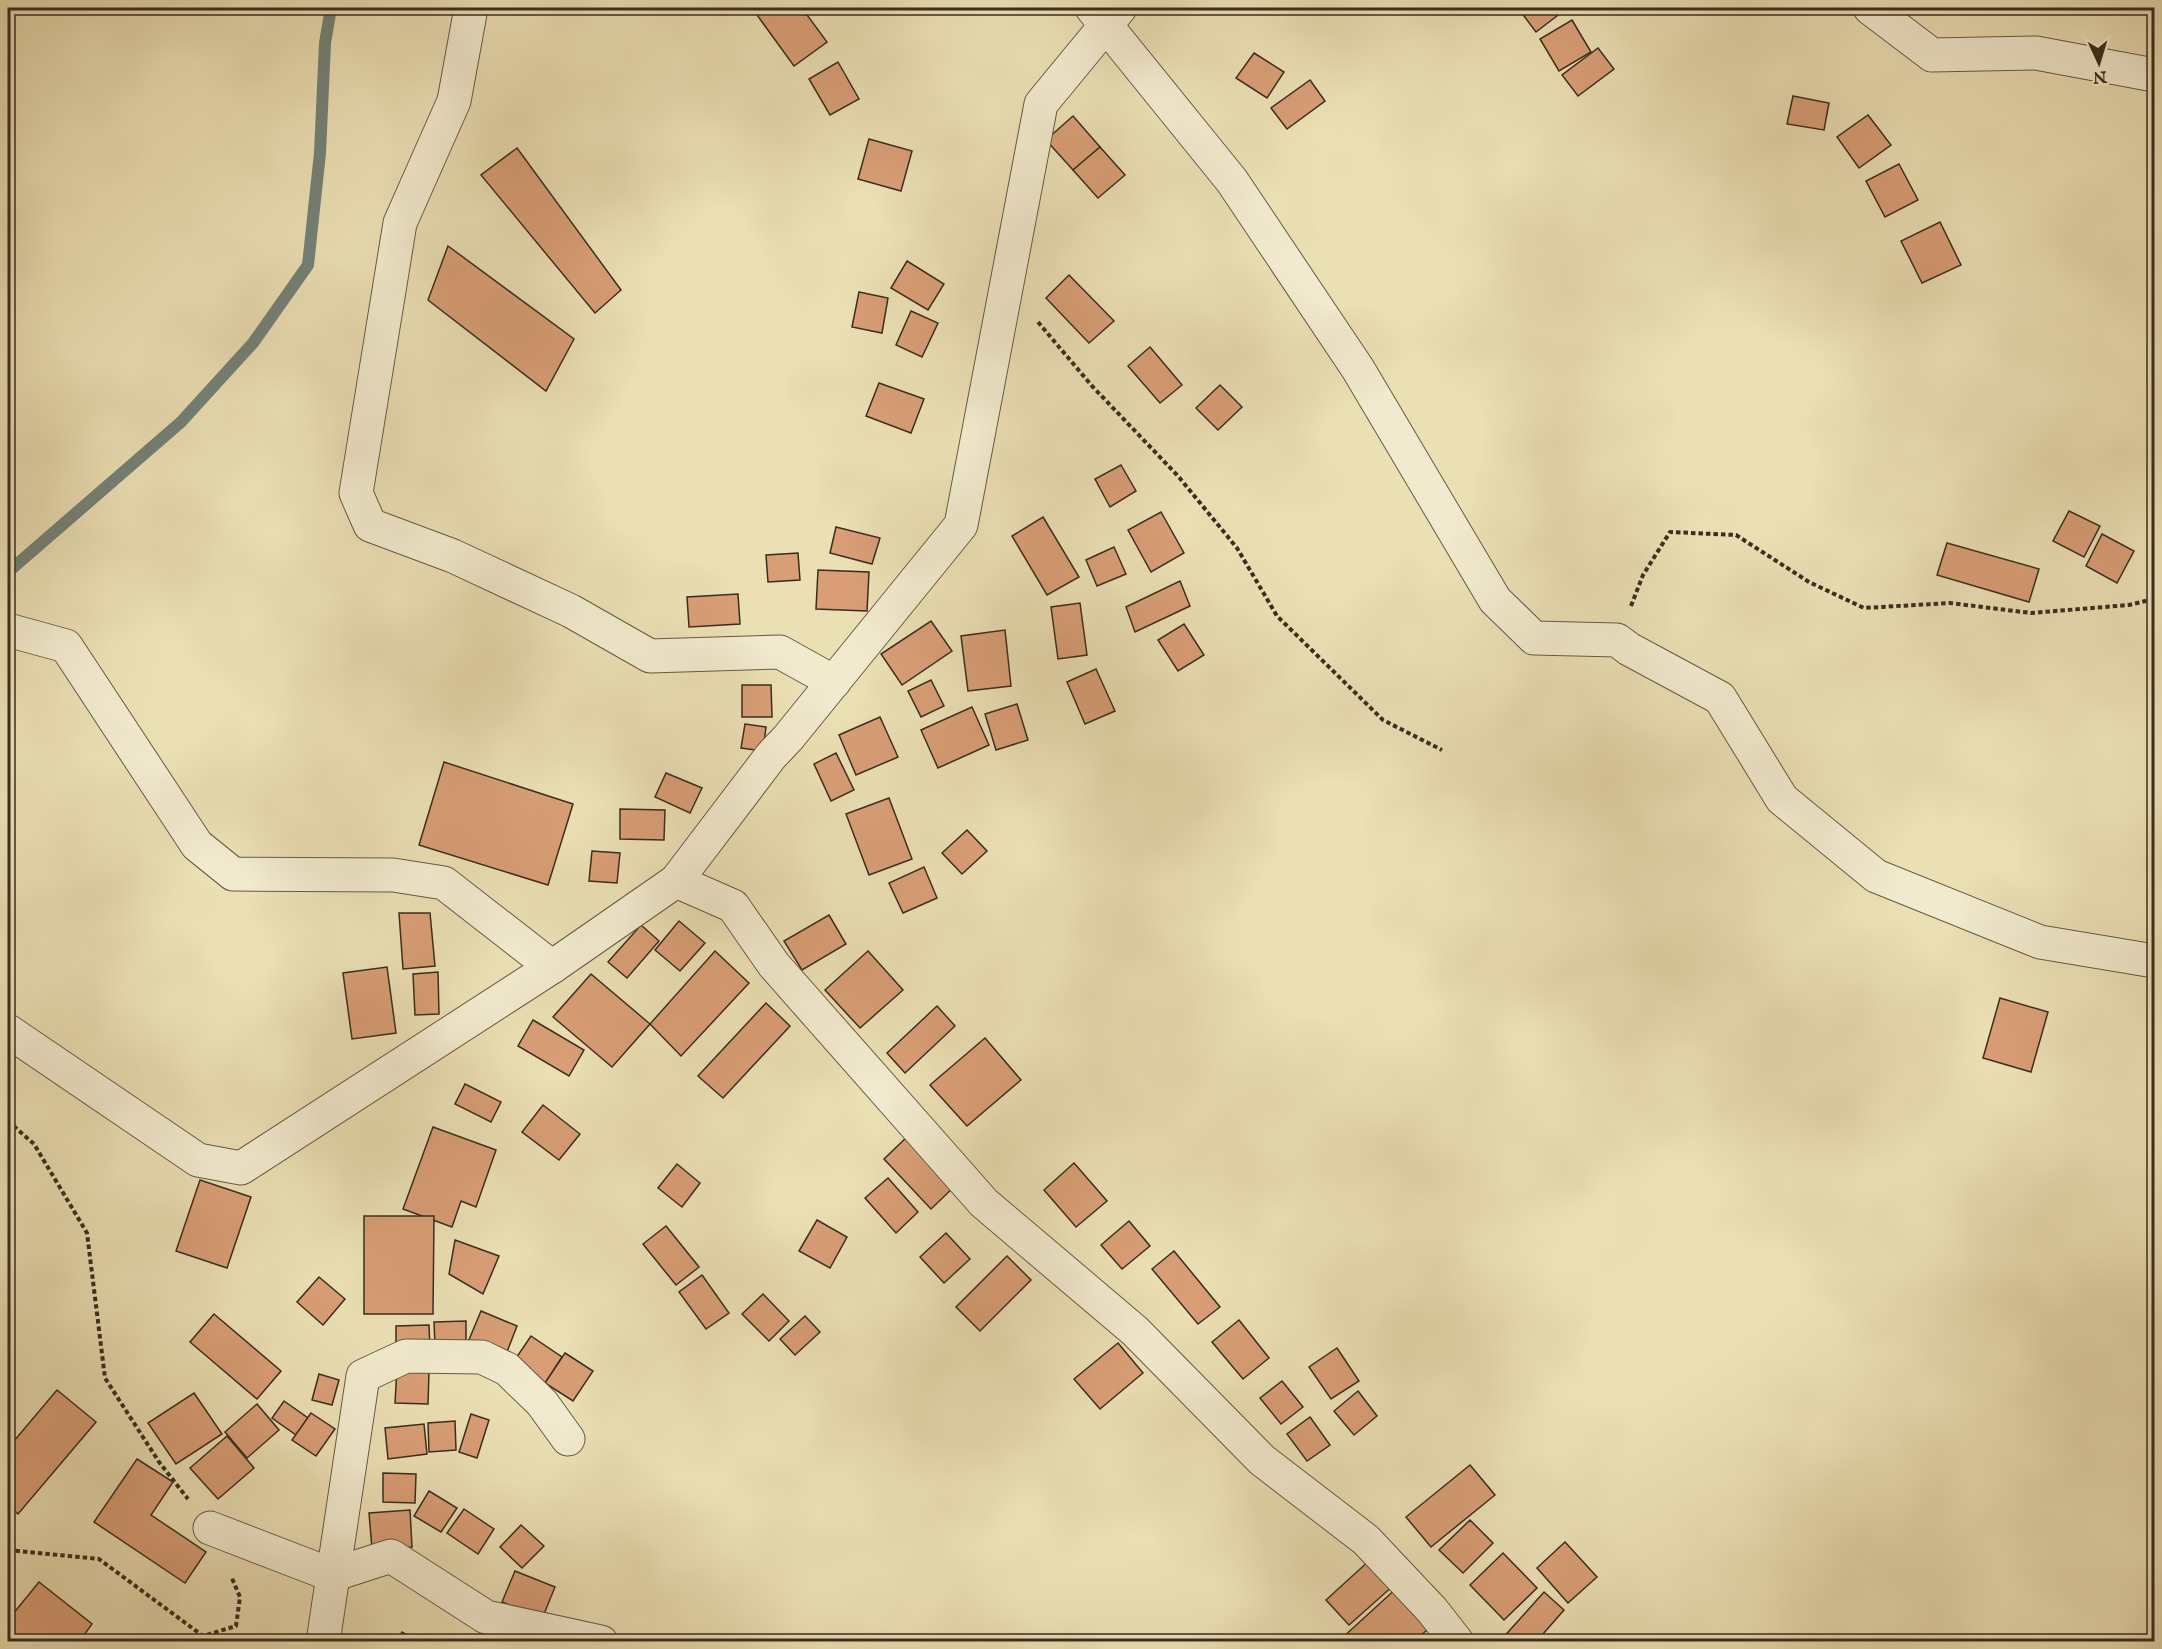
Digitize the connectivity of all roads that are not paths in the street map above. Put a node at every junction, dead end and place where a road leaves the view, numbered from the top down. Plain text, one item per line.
1 (471, 8) edge
2 (1870, 8) edge
3 (1106, 13) edge
4 (2154, 75) edge
5 (8, 630) edge
6 (834, 682) junction
7 (676, 881) junction
8 (2154, 961) edge
9 (552, 967) junction
10 (8, 1031) edge
11 (568, 1439) dead end
12 (210, 1528) road end
13 (332, 1575) junction
14 (323, 1641) edge
15 (601, 1641) edge
16 (1457, 1641) edge

1 - 6 street
2 - 4 street
3 - 6 street
3 - 8 street
5 - 9 street
6 - 7 street
7 - 9 street
7 - 16 street
9 - 10 street
11 - 13 street
12 - 13 street
13 - 14 street
13 - 15 street

